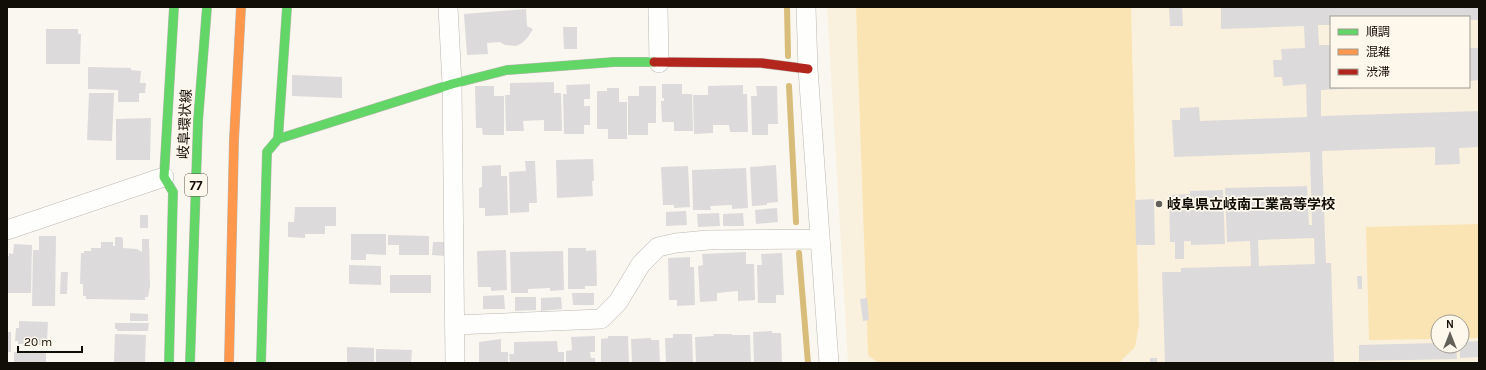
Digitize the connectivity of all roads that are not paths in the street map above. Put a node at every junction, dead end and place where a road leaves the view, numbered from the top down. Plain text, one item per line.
1 (174, 7) edge
2 (207, 7) edge
3 (241, 7) edge
4 (287, 7) edge
5 (448, 7) edge
6 (658, 7) edge
7 (806, 7) edge
8 (659, 62) junction
9 (808, 69) junction
10 (452, 84) junction
11 (278, 139) junction
12 (164, 177) junction
13 (7, 230) edge
14 (820, 239) junction
15 (455, 325) junction
16 (169, 363) edge
17 (190, 363) edge
18 (229, 363) edge
19 (261, 363) edge
20 (455, 363) edge
21 (829, 363) edge

1 - 12 main road
2 - 17 main road, 岐阜環状線 / 77
3 - 18 main road
4 - 11 main road
5 - 10 street
6 - 8 street
7 - 9 street
8 - 9 main road
8 - 10 main road
9 - 14 street
10 - 11 main road
10 - 15 street
11 - 19 main road
12 - 13 street
12 - 16 main road
14 - 15 street
14 - 21 street
15 - 20 street

